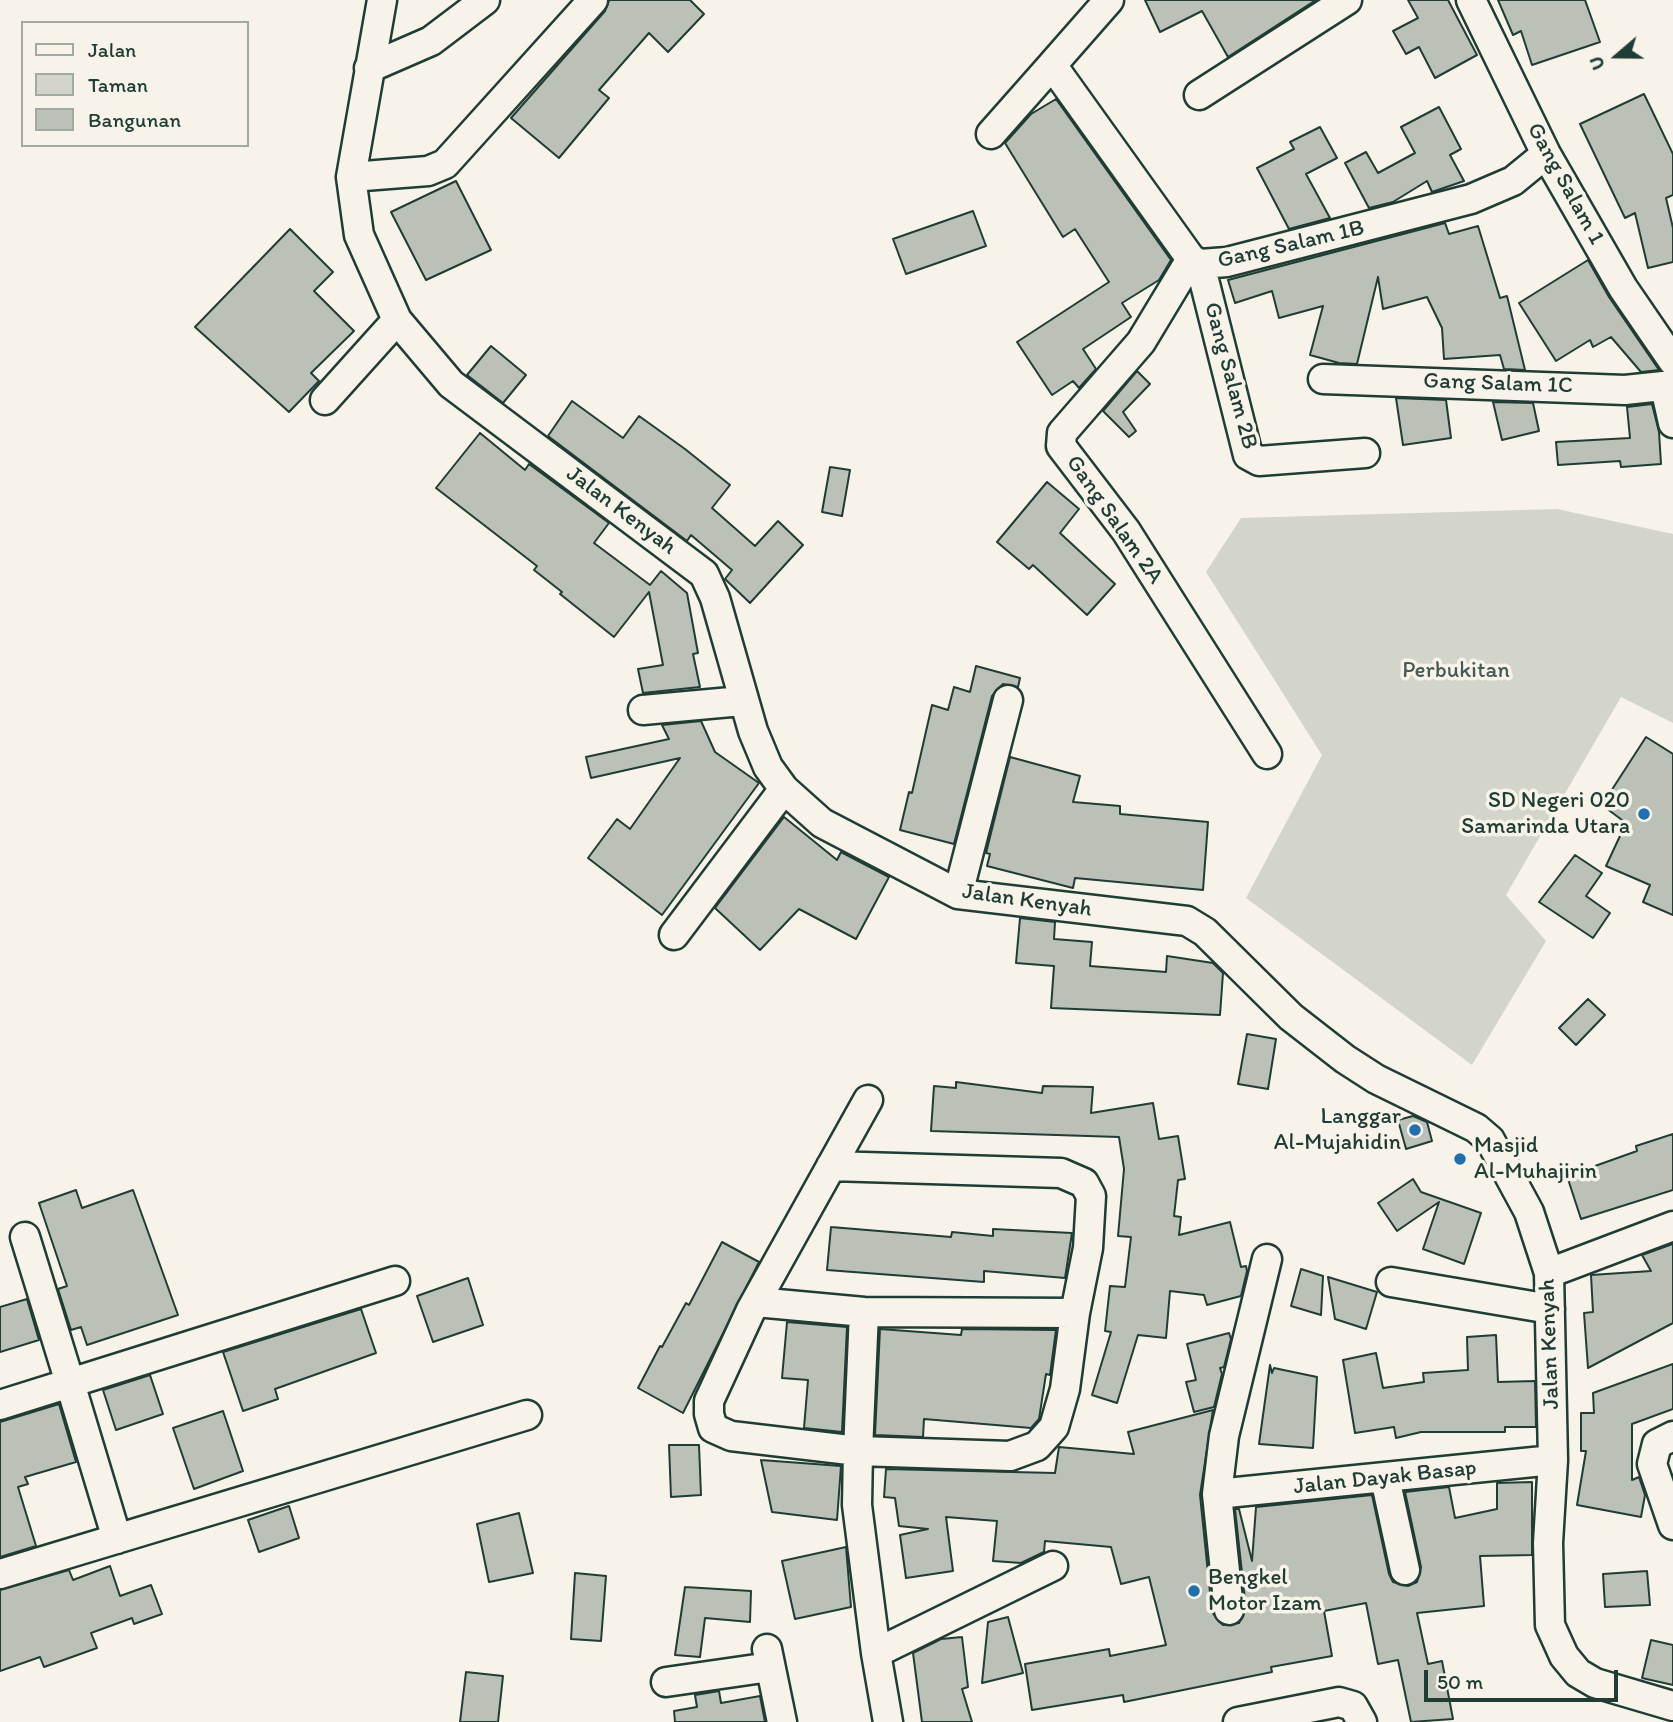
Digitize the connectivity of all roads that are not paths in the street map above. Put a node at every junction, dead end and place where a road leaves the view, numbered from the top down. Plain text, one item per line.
1 (382, 0) edge
2 (485, 0) edge
3 (593, 0) edge
4 (1109, 0) edge
5 (1347, 0) edge
6 (1471, 0) edge
7 (1052, 65) junction
8 (369, 68) junction
9 (1199, 95) dead end
10 (991, 134) dead end
11 (1546, 154) junction
12 (351, 177) junction
13 (1195, 262) junction
14 (397, 320) junction
15 (1670, 378) edge
16 (1323, 379) dead end
17 (325, 400) dead end
18 (1673, 423) edge
19 (1365, 453) dead end
20 (1008, 700) dead end
21 (742, 701) junction
22 (643, 710) dead end
23 (1268, 754) dead end
24 (784, 789) junction
25 (958, 894) junction
26 (674, 935) dead end
27 (868, 1100) dead end
28 (831, 1166) junction
29 (1673, 1226) edge
30 (25, 1237) dead end
31 (1267, 1259) dead end
32 (1549, 1273) junction
33 (395, 1281) dead end
34 (1391, 1282) dead end
35 (755, 1302) junction
36 (1549, 1309) junction
37 (864, 1312) junction
38 (1075, 1313) junction
39 (71, 1383) junction
40 (0, 1405) edge
41 (527, 1415) dead end
42 (1673, 1436) edge
43 (858, 1451) junction
44 (1553, 1460) junction
45 (1385, 1478) junction
46 (1217, 1494) junction
47 (1673, 1525) edge
48 (117, 1539) junction
49 (1053, 1566) dead end
50 (1405, 1570) dead end
51 (0, 1574) edge
52 (1229, 1610) dead end
53 (876, 1653) junction
54 (666, 1682) dead end
55 (1673, 1706) edge
56 (782, 1722) edge
57 (888, 1722) edge
58 (1238, 1722) edge
59 (1362, 1722) edge

1 - 8 street, Jalan Kenyah
2 - 8 street
3 - 12 street
4 - 7 street
5 - 9 street
6 - 11 street, Gang Salam 1
7 - 10 street
7 - 13 street, Gang Salam 1B
8 - 12 street, Jalan Kenyah
11 - 13 street, Gang Salam 1B
11 - 15 street, Gang Salam 1
12 - 14 street, Jalan Kenyah
13 - 19 street, Gang Salam 2B
13 - 23 street, Gang Salam 2A
14 - 17 street
14 - 21 street, Jalan Kenyah
15 - 16 street, Gang Salam 1C
15 - 18 street
20 - 25 street
21 - 22 street
21 - 24 street, Jalan Kenyah
24 - 25 street, Jalan Kenyah
24 - 26 street
25 - 32 street, Jalan Kenyah
27 - 28 street
28 - 35 street
28 - 38 street
29 - 32 street
30 - 39 street
31 - 46 street
32 - 36 street, Jalan Kenyah
33 - 39 street
34 - 36 street
35 - 37 street
35 - 43 street
36 - 44 street, Jalan Kenyah
37 - 38 street
37 - 43 street
38 - 43 street
39 - 40 street
39 - 48 street
41 - 48 street
42 - 47 street
43 - 53 street
44 - 45 street, Jalan Dayak Basap
44 - 55 street, Jalan Kenyah
45 - 46 street, Jalan Dayak Basap
45 - 50 street
46 - 52 street
48 - 51 street
49 - 53 street
53 - 57 street
54 - 56 street
58 - 59 street

